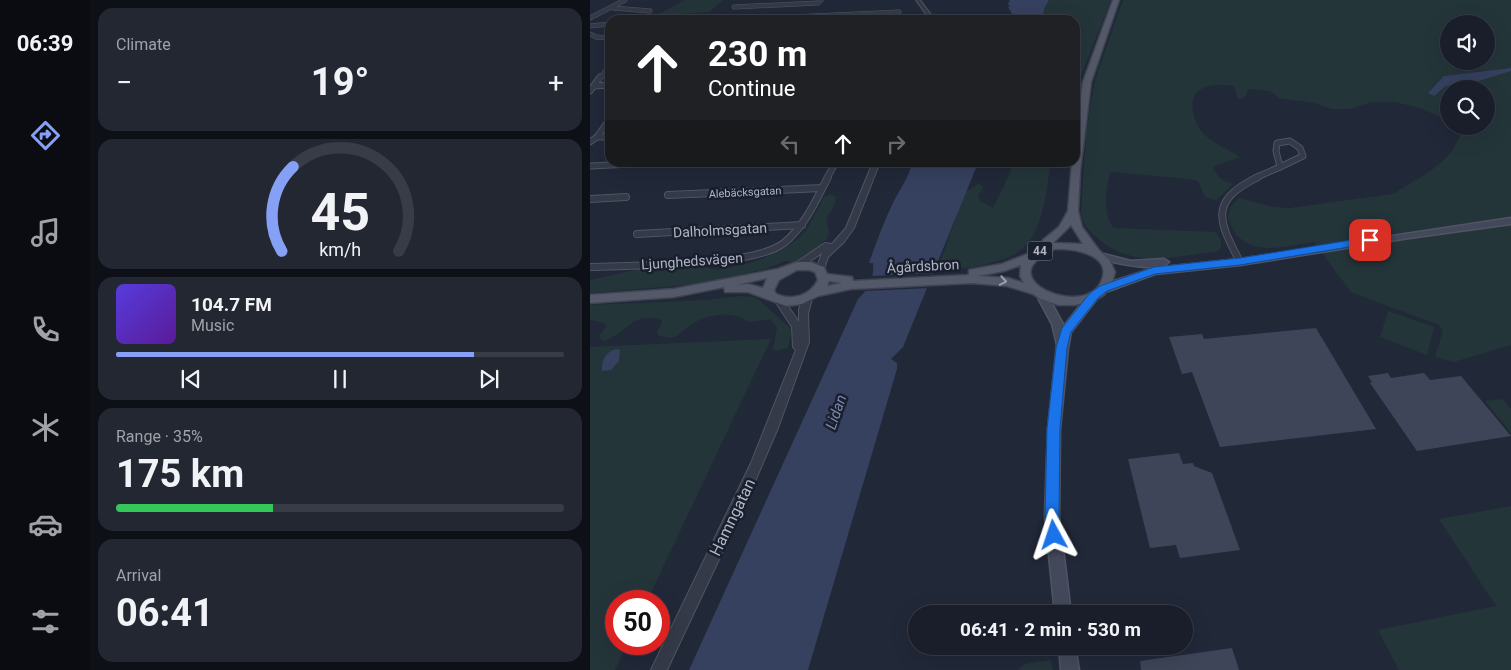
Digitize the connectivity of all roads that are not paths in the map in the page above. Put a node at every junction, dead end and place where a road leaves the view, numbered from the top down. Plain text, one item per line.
1 (625, 0) edge
2 (918, 0) edge
3 (1116, 0) edge
4 (819, 2) edge
5 (734, 7) dead end
6 (611, 8) junction
7 (650, 11) dead end
8 (590, 12) edge
9 (601, 12) junction
10 (899, 12) dead end
11 (858, 15) edge
12 (929, 15) edge
13 (590, 18) edge
14 (605, 24) edge
15 (590, 26) edge
16 (591, 35) edge
17 (605, 37) edge
18 (605, 72) edge
19 (605, 85) edge
20 (594, 86) junction
21 (590, 92) edge
22 (1080, 121) edge
23 (605, 126) edge
24 (597, 137) junction
25 (605, 137) edge
26 (590, 142) edge
27 (605, 165) edge
28 (590, 166) edge
29 (833, 167) edge
30 (875, 167) edge
31 (1076, 167) edge
32 (1280, 167) junction
33 (822, 188) junction
34 (668, 195) dead end
35 (626, 197) dead end
36 (590, 199) edge
37 (1073, 210) junction
38 (851, 221) junction
39 (1511, 222) edge
40 (802, 225) junction
41 (637, 234) dead end
42 (1038, 253) junction
43 (1097, 254) junction
44 (1239, 260) junction
45 (797, 266) junction
46 (590, 267) edge
47 (781, 272) junction
48 (822, 274) junction
49 (955, 277) junction
50 (850, 283) junction
51 (1099, 292) junction
52 (674, 293) junction
53 (1037, 293) junction
54 (769, 294) junction
55 (811, 295) junction
56 (590, 299) edge
57 (780, 301) junction
58 (1062, 348) junction
59 (797, 360) junction
60 (1062, 605) edge
61 (1068, 655) edge
62 (659, 670) edge
63 (1070, 670) edge

1 - 6 street
2 - 12 street
3 - 22 main road, 44
4 - 5 street
6 - 7 street
6 - 9 street
8 - 9 street
9 - 13 street
10 - 11 street
14 - 15 street
16 - 17 street
18 - 20 street
19 - 20 street
20 - 21 street
23 - 24 street
24 - 25 street
24 - 26 street
27 - 28 street
29 - 33 street, Ljunghedsvägen
30 - 38 street
31 - 37 main road, 44
32 - 32 street
32 - 44 street
33 - 34 street, Alebäcksgatan
33 - 40 street, Ljunghedsvägen
35 - 36 street
37 - 42 main road, 44
37 - 43 main road, 44
38 - 45 street
38 - 48 street
39 - 44 main road
40 - 41 street, Dalholmsgatan
40 - 46 street, Ljunghedsvägen
42 - 43 main road, 44
42 - 49 main road, Ågårdsbron / 44
42 - 53 main road, 44
43 - 44 main road
43 - 51 main road, 44
44 - 51 main road
45 - 47 main road
45 - 48 main road, 44
47 - 52 main road
47 - 54 main road
48 - 50 main road, Ågårdsbron / 44
48 - 55 main road
49 - 50 main road, Ågårdsbron / 44
49 -> 53 main road, Ågårdsbron / 44
50 - 55 main road, Ågårdsbron / 44
51 - 53 main road, 44
51 - 58 main road
52 - 54 main road
52 - 56 main road
53 - 58 main road
54 - 57 main road
55 - 57 main road, 44
55 - 59 street, Hamngatan
57 - 59 street
58 - 60 main road
59 - 62 street, Hamngatan
61 - 63 main road

